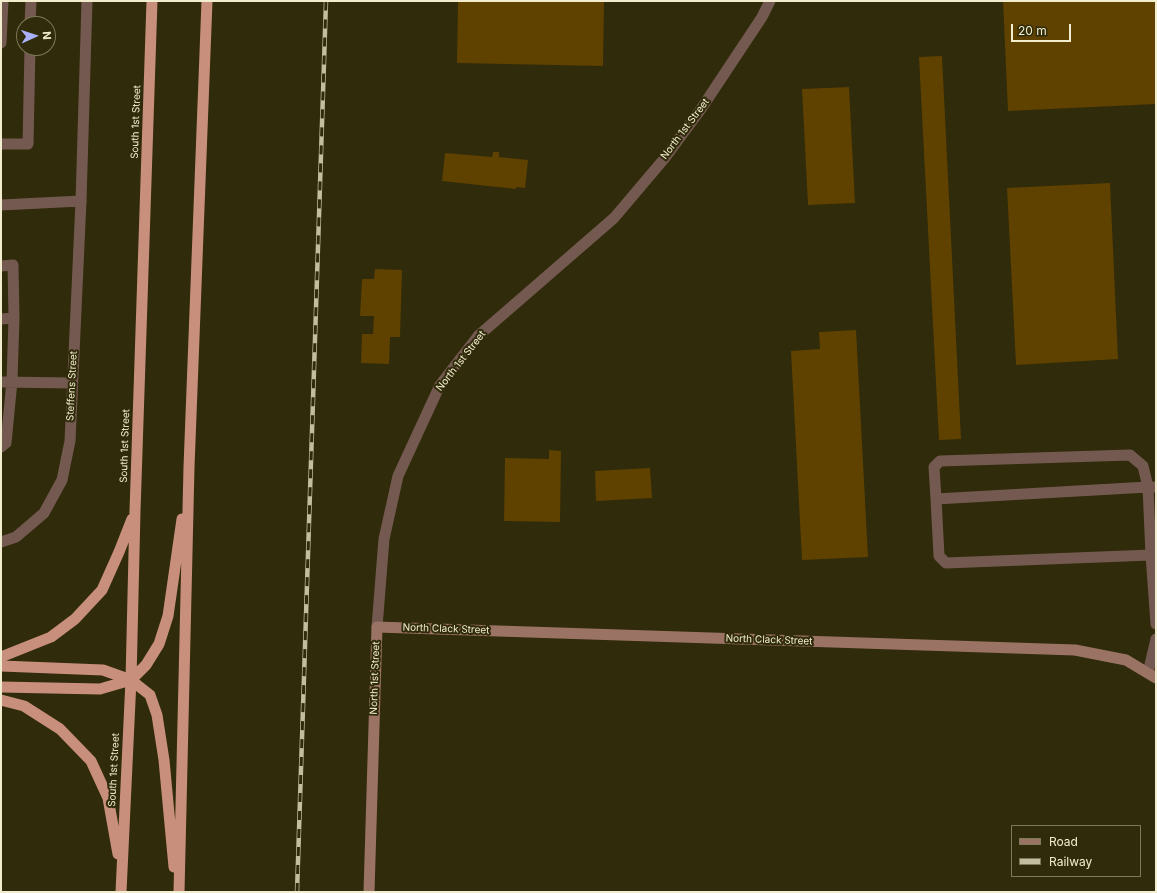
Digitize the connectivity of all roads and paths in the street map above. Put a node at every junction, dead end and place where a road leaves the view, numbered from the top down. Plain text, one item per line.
1 (3, 1) edge
2 (31, 1) edge
3 (87, 1) edge
4 (152, 1) edge
5 (207, 1) edge
6 (770, 1) edge
7 (30, 16) edge
8 (1, 43) edge
9 (30, 56) edge
10 (1, 144) edge
11 (81, 201) junction
12 (1, 205) edge
13 (1, 266) edge
14 (14, 318) junction
15 (1, 319) edge
16 (7, 382) edge
17 (72, 383) junction
18 (1, 447) edge
19 (189, 467) junction
20 (1152, 487) edge
21 (936, 499) junction
22 (135, 512) junction
23 (1153, 528) edge
24 (1, 542) edge
25 (1151, 555) junction
26 (1154, 578) edge
27 (1156, 624) edge
28 (377, 627) junction
29 (1156, 639) edge
30 (1, 657) edge
31 (1, 666) edge
32 (1152, 676) edge
33 (131, 680) junction
34 (1, 687) edge
35 (1, 700) edge
36 (121, 876) junction
37 (121, 892) edge
38 (176, 892) edge
39 (179, 892) edge
40 (369, 892) edge

1 - 8 street
2 - 7 street
3 - 11 street
4 - 22 highway, South 1st Street
5 - 19 highway
6 - 28 street, North 1st Street
9 - 10 street
11 - 12 street
11 - 17 street, Steffens Street
13 - 14 street
14 - 15 street
14 - 16 street
16 - 17 street
16 - 18 street
17 - 24 street, Steffens Street
19 - 33 highway
19 - 39 highway
20 - 21 street
20 - 21 street
20 - 23 street
21 - 25 street
22 - 30 highway
22 - 33 highway, South 1st Street
23 - 25 street
25 - 26 street
26 - 27 street
28 - 32 main road, North Clack Street
28 - 40 main road, North 1st Street
29 - 32 street
31 - 33 highway
33 - 34 highway
33 - 36 highway, South 1st Street
33 - 38 highway
35 - 36 highway
36 - 37 highway, South 1st Street

